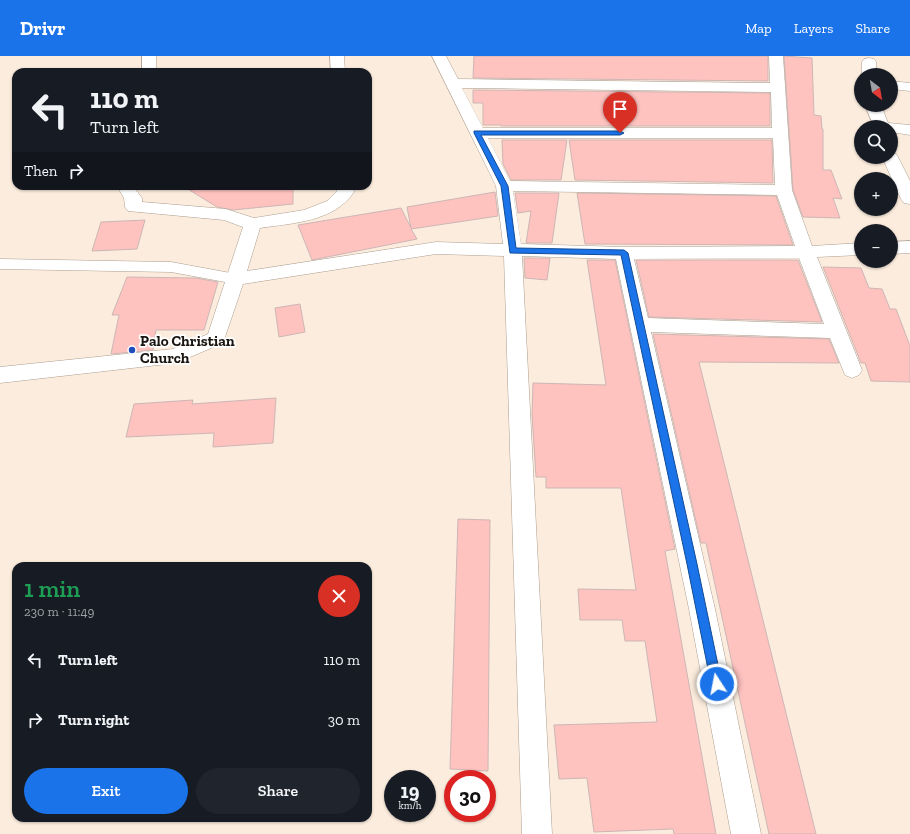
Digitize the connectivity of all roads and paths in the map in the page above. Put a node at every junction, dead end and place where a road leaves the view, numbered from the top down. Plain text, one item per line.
1 (150, 56) edge
2 (337, 56) edge
3 (439, 56) edge
4 (776, 56) edge
5 (150, 68) edge
6 (338, 68) edge
7 (452, 83) junction
8 (898, 86) edge
9 (910, 87) edge
10 (779, 88) junction
11 (898, 128) edge
12 (910, 130) edge
13 (477, 133) junction
14 (780, 133) junction
15 (893, 164) edge
16 (504, 186) junction
17 (128, 190) edge
18 (346, 190) edge
19 (784, 190) junction
20 (910, 199) edge
21 (253, 224) junction
22 (910, 246) edge
23 (898, 247) edge
24 (854, 249) edge
25 (513, 251) junction
26 (807, 252) junction
27 (624, 253) junction
28 (0, 264) edge
29 (236, 279) junction
30 (641, 325) junction
31 (836, 331) junction
32 (852, 370) dead end
33 (0, 375) edge
34 (537, 834) edge
35 (746, 834) edge

1 - 5 street
2 - 6 street
3 - 7 street
4 - 10 street
7 - 10 street
7 - 13 street
8 - 9 street
10 - 14 street
11 - 12 street
13 - 14 street
13 - 16 street
14 - 19 street
15 - 20 street
16 - 19 street
16 - 25 street
17 - 21 street
18 - 21 street
19 - 26 street
21 - 29 street
22 - 23 street
24 - 26 street
25 - 27 street
25 - 29 street
25 - 34 street
26 - 27 street
26 - 31 street
27 - 30 street
28 - 29 lane
29 - 33 street
30 - 31 street
30 - 35 street
31 - 32 street

